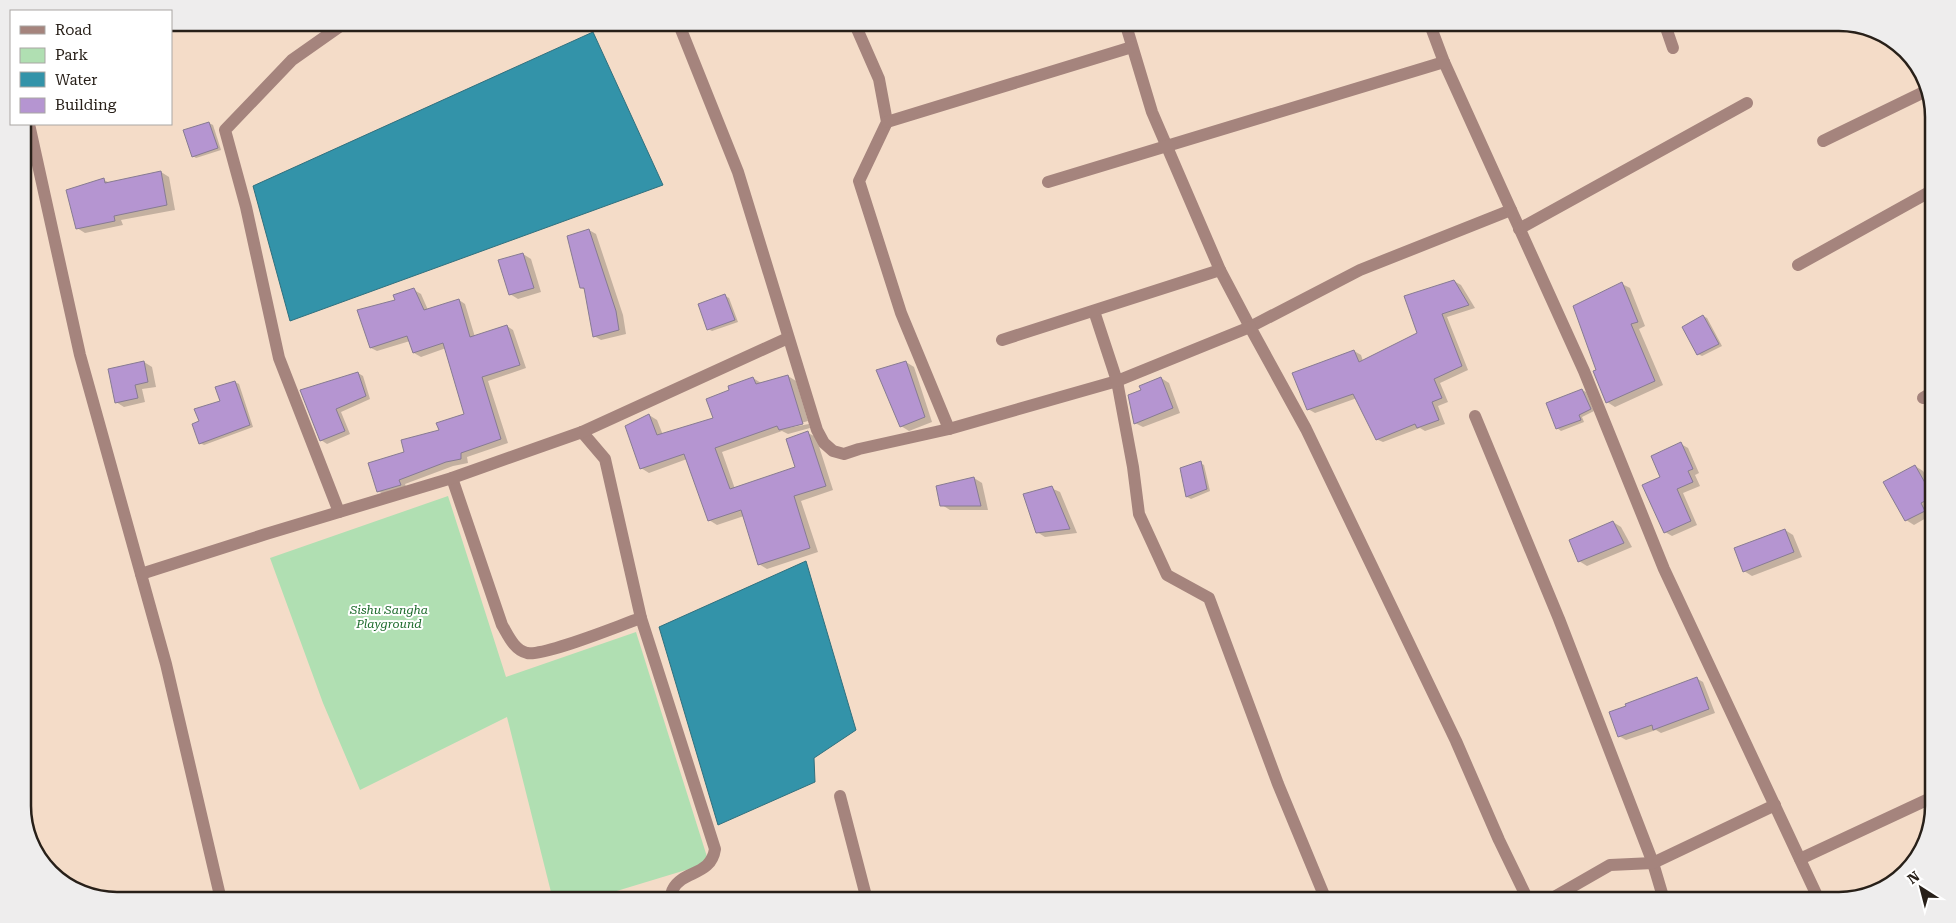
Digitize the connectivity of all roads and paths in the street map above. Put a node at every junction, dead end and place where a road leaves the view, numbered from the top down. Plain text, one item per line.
1 (336, 31) edge
2 (682, 31) edge
3 (858, 31) edge
4 (1128, 31) edge
5 (1432, 31) edge
6 (1667, 31) edge
7 (1132, 47) junction
8 (1673, 48) dead end
9 (1444, 62) junction
10 (1921, 93) edge
11 (1747, 103) dead end
12 (886, 122) junction
13 (31, 133) edge
14 (1823, 141) dead end
15 (1166, 146) junction
16 (1048, 182) dead end
17 (1925, 194) edge
18 (1511, 210) junction
19 (1519, 229) junction
20 (1798, 265) dead end
21 (1220, 270) junction
22 (1094, 311) junction
23 (1250, 327) junction
24 (788, 338) junction
25 (1002, 340) dead end
26 (1117, 381) junction
27 (1475, 416) dead end
28 (948, 429) junction
29 (582, 432) junction
30 (452, 478) junction
31 (339, 512) junction
32 (141, 574) junction
33 (641, 618) junction
34 (840, 796) dead end
35 (1925, 801) edge
36 (1776, 805) junction
37 (1800, 859) junction
38 (1653, 863) junction
39 (219, 892) edge
40 (672, 892) edge
41 (865, 892) edge
42 (1323, 892) edge
43 (1524, 892) edge
44 (1562, 892) edge
45 (1662, 892) edge
46 (1815, 892) edge

1 - 31 street
2 - 24 street
3 - 12 street
4 - 7 street
5 - 9 street
6 - 8 street
7 - 12 street
7 - 15 street
9 - 15 street
9 - 18 street
10 - 14 street
11 - 19 street
12 - 28 street
13 - 32 street
15 - 16 street
15 - 21 street
17 - 20 street
18 - 19 street
18 - 23 street
19 - 36 street
21 - 22 street
21 - 23 street
22 - 25 street
22 - 26 street
23 - 26 street
23 - 43 street
24 - 28 street
24 - 29 street
26 - 28 street
26 - 42 street
27 - 38 street
29 - 30 street
29 - 33 street
30 - 31 street
30 - 33 street
31 - 32 street
32 - 39 street
33 - 40 street
34 - 41 street
35 - 37 street
36 - 37 street
36 - 38 street
37 - 46 street
38 - 44 street
38 - 45 street

